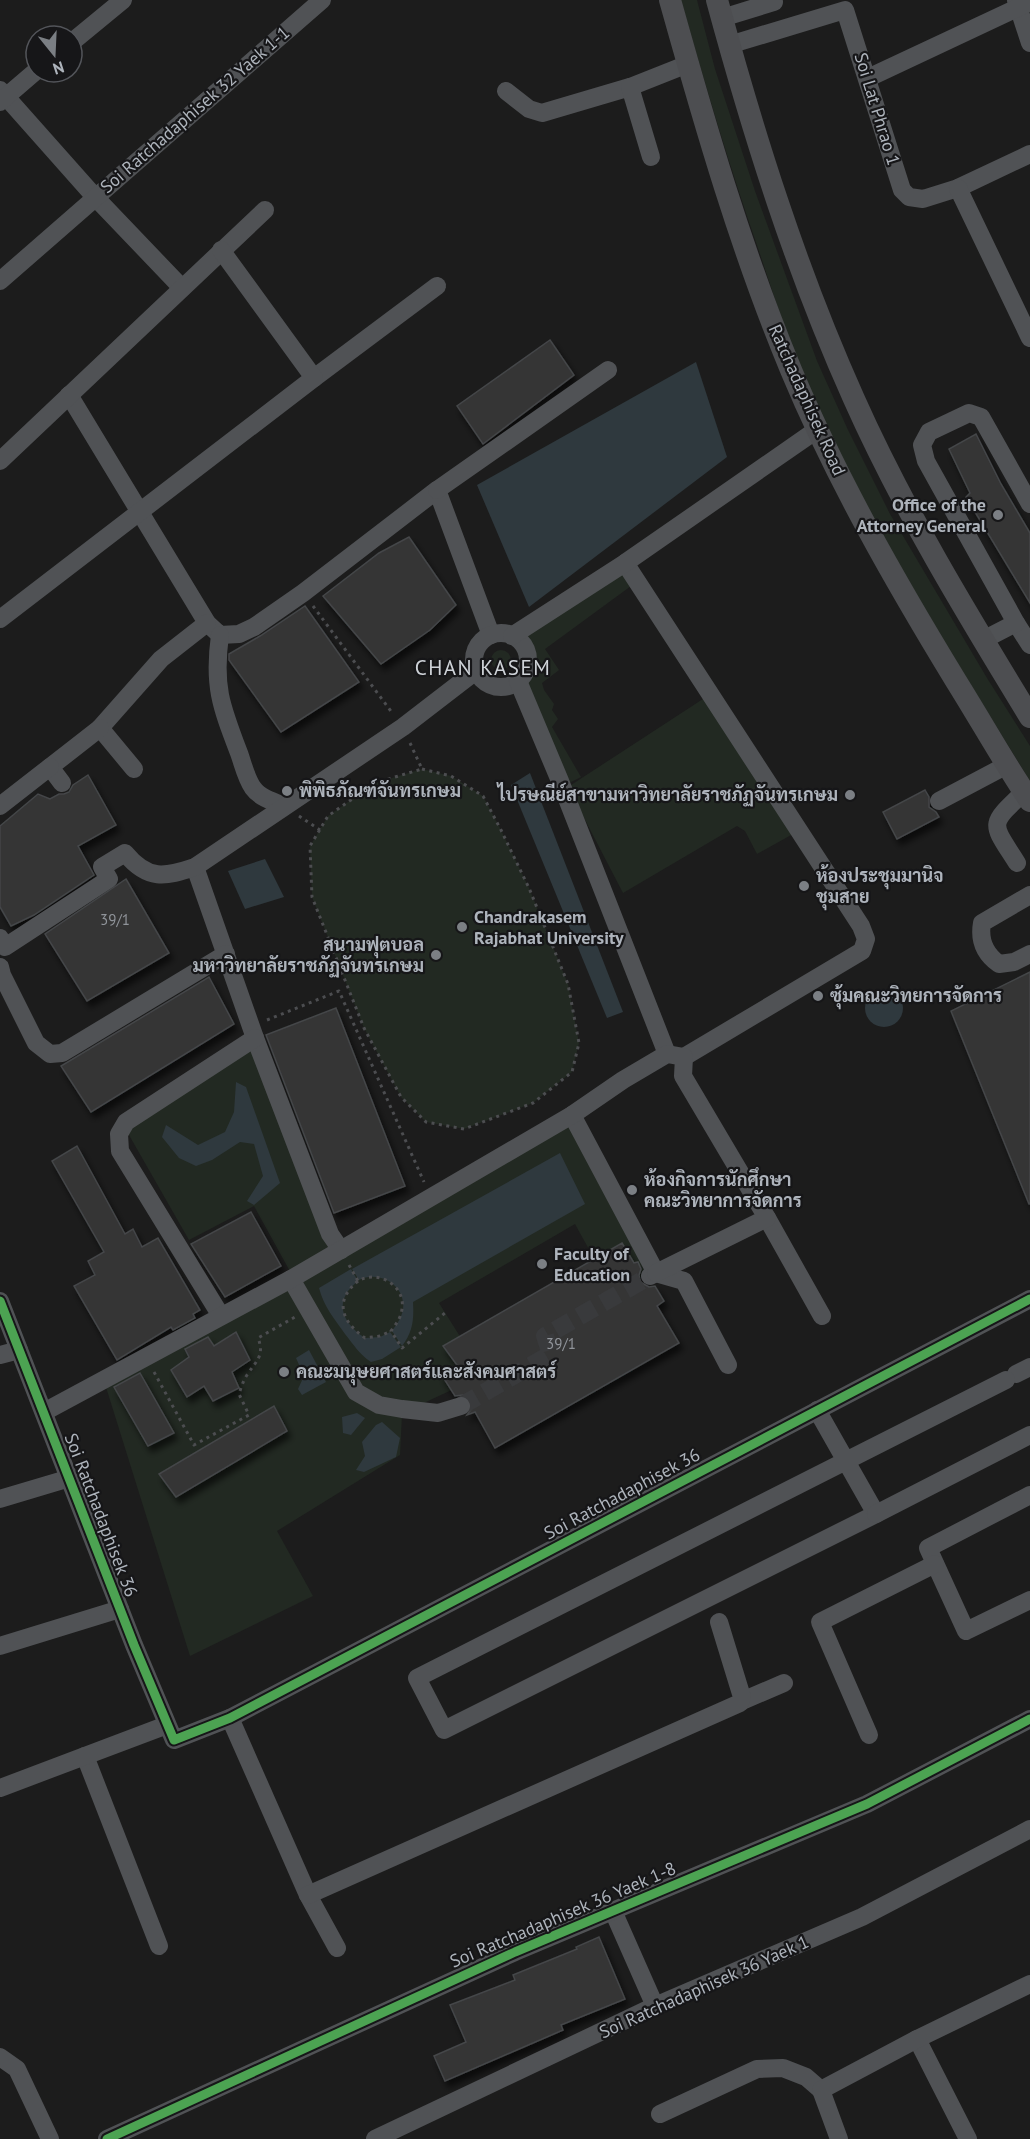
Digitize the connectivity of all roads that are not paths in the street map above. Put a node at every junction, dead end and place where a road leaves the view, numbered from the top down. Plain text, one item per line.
1 (123, 0) edge
2 (322, 0) edge
3 (670, 0) edge
4 (774, 2) dead end
5 (1022, 3) edge
6 (720, 9) edge
7 (84, 32) edge
8 (1030, 43) edge
9 (729, 45) junction
10 (688, 64) junction
11 (868, 78) junction
12 (24, 80) edge
13 (630, 87) junction
14 (506, 91) dead end
15 (2, 96) edge
16 (1030, 154) edge
17 (651, 157) dead end
18 (958, 188) junction
19 (95, 197) junction
20 (265, 210) dead end
21 (221, 250) junction
22 (0, 281) edge
23 (437, 286) dead end
24 (182, 288) junction
25 (1030, 338) edge
26 (608, 370) dead end
27 (314, 378) junction
28 (69, 395) junction
29 (818, 429) junction
30 (0, 461) edge
31 (437, 490) junction
32 (1030, 504) edge
33 (141, 512) junction
34 (625, 563) junction
35 (0, 619) edge
36 (1016, 623) junction
37 (210, 625) junction
38 (491, 635) junction
39 (512, 636) junction
40 (983, 640) junction
41 (1030, 645) edge
42 (477, 670) junction
43 (518, 681) junction
44 (1030, 717) edge
45 (100, 728) junction
46 (1007, 765) junction
47 (50, 768) junction
48 (134, 769) dead end
49 (62, 783) dead end
50 (1027, 796) edge
51 (939, 801) dead end
52 (0, 806) edge
53 (285, 806) junction
54 (1017, 863) dead end
55 (195, 867) junction
56 (1030, 895) edge
57 (2, 947) edge
58 (226, 954) junction
59 (1030, 954) edge
60 (0, 967) edge
61 (253, 1032) junction
62 (676, 1055) junction
63 (572, 1115) junction
64 (767, 1218) junction
65 (341, 1250) junction
66 (653, 1274) junction
67 (291, 1279) junction
68 (1030, 1299) edge
69 (0, 1301) edge
70 (221, 1316) junction
71 (822, 1316) dead end
72 (19, 1350) junction
73 (0, 1355) edge
74 (728, 1365) dead end
75 (1017, 1374) edge
76 (462, 1406) tunnel mouth
77 (817, 1410) junction
78 (44, 1412) junction
79 (1030, 1435) edge
80 (845, 1462) junction
81 (70, 1478) junction
82 (1030, 1495) edge
83 (0, 1500) edge
84 (876, 1514) junction
85 (935, 1564) junction
86 (1030, 1600) edge
87 (120, 1609) junction
88 (719, 1622) dead end
89 (0, 1646) edge
90 (784, 1683) dead end
91 (742, 1701) junction
92 (230, 1718) junction
93 (1030, 1719) edge
94 (170, 1732) junction
95 (869, 1735) dead end
96 (85, 1756) junction
97 (0, 1788) edge
98 (1030, 1829) edge
99 (308, 1895) junction
100 (613, 1911) junction
101 (159, 1946) dead end
102 (337, 1948) dead end
103 (1030, 1984) edge
104 (655, 2006) junction
105 (917, 2039) junction
106 (0, 2057) edge
107 (821, 2090) junction
108 (660, 2114) dead end
109 (50, 2139) edge
110 (106, 2139) edge
111 (375, 2139) edge
112 (839, 2139) edge
113 (968, 2139) edge

1 - 7 street
2 - 19 street, Soi Ratchadaphisek 32 Yaek 1-1
3 - 10 main road, Ratchadaphisek Road
4 - 6 street
5 - 8 street
5 - 11 street
6 - 9 main road
9 - 11 street, Soi Lat Phrao 1
9 - 40 main road
10 - 13 street
10 - 29 main road, Ratchadaphisek Road
11 - 18 street, Soi Lat Phrao 1
12 - 15 street
13 - 14 street
13 - 17 street
15 - 19 street
16 - 18 street, Soi Lat Phrao 1
18 - 25 street
19 - 22 street, Soi Ratchadaphisek 32 Yaek 1-1
19 - 24 street
20 - 21 street
21 - 24 street
21 - 27 street
23 - 27 street
24 - 28 street
26 - 31 street
27 - 33 street
28 - 30 street
28 - 33 street
29 - 34 street
29 - 46 main road, Ratchadaphisek Road
31 - 37 street
31 - 38 street
32 - 36 street
33 - 35 street
33 - 37 street
34 - 39 street
34 - 62 street
36 - 40 street
36 - 41 street
37 - 45 street
37 - 53 street
38 - 39 street
38 - 42 street
39 - 43 street
40 - 44 main road
42 - 43 street
42 - 53 street
43 - 62 street
45 - 47 street
45 - 48 street
46 - 50 main road, Ratchadaphisek Road
46 - 51 street
47 - 49 street
47 - 52 street
50 - 54 street
53 - 55 street
55 - 57 street
55 - 58 street
56 - 59 street
58 - 60 street
58 - 61 street
61 - 65 street
61 - 70 street
62 - 63 street
62 - 64 street
63 - 65 street
63 - 66 street
64 - 66 street
64 - 71 street
65 - 67 street
66 - 74 street
67 - 70 street
67 - 76 street
68 - 77 street, Soi Ratchadaphisek 36
69 - 72 street, Soi Ratchadaphisek 36
70 - 78 street
72 - 73 street
72 - 78 street, Soi Ratchadaphisek 36
75 - 80 street
77 - 80 street
77 - 92 street, Soi Ratchadaphisek 36
78 - 81 street, Soi Ratchadaphisek 36
79 - 84 street
80 - 84 street
80 - 84 street
81 - 83 street
81 - 87 street, Soi Ratchadaphisek 36
82 - 85 street
85 - 86 street
85 - 95 street
87 - 89 street
87 - 94 street, Soi Ratchadaphisek 36
88 - 91 street
90 - 91 street
91 - 99 street
92 - 94 street, Soi Ratchadaphisek 36
92 - 99 street
93 - 100 street, Soi Ratchadaphisek 36 Yaek 1-8
94 - 96 street, Soi Ratchadaphisek 36
96 - 97 street, Soi Ratchadaphisek 36
96 - 101 street
98 - 104 street, Soi Ratchadaphisek 36 Yaek 1
99 - 102 street
100 - 104 street
100 - 110 street, Soi Ratchadaphisek 36 Yaek 1-8
103 - 105 street
104 - 111 street, Soi Ratchadaphisek 36 Yaek 1
105 - 107 street
105 - 113 street
106 - 109 street
107 - 108 street
107 - 112 street

